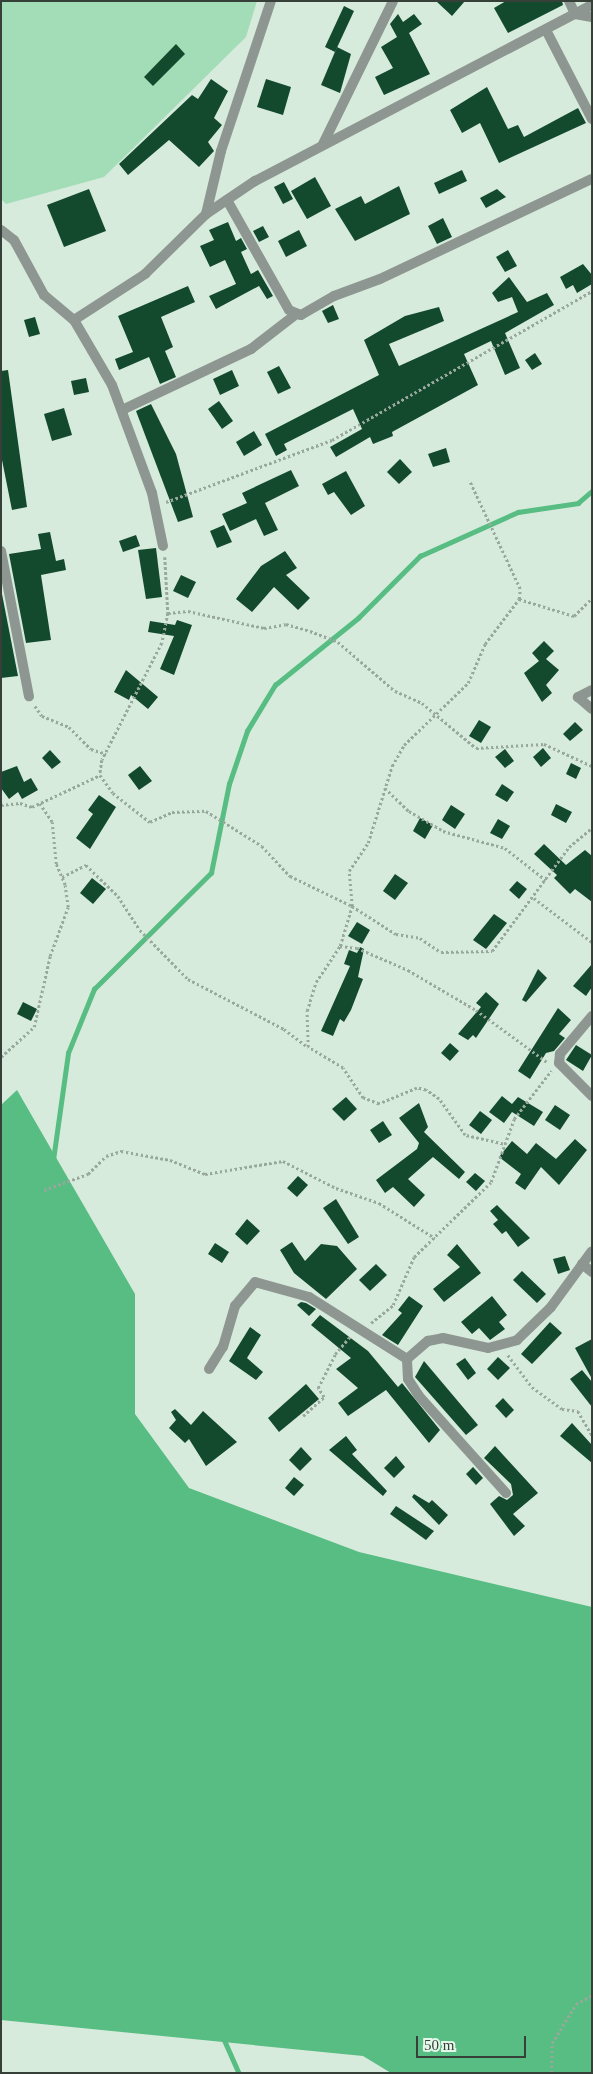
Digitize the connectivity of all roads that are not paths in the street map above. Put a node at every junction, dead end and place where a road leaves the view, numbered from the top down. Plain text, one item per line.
1 (271, 1) edge
2 (393, 1) edge
3 (569, 1) edge
4 (592, 5) edge
5 (576, 14) junction
6 (592, 17) edge
7 (546, 30) junction
8 (592, 119) edge
9 (323, 144) junction
10 (592, 179) edge
11 (227, 200) junction
12 (206, 214) junction
13 (1, 230) edge
14 (295, 315) junction
15 (74, 320) junction
16 (122, 410) junction
17 (163, 546) road end
18 (1, 551) edge
19 (592, 690) edge
20 (29, 696) road end
21 (592, 709) edge
22 (592, 1016) edge
23 (592, 1096) edge
24 (592, 1251) edge
25 (582, 1264) junction
26 (592, 1272) edge
27 (407, 1359) junction
28 (209, 1369) dead end
29 (506, 1494) dead end

1 - 12 street
2 - 9 street
3 - 5 street
4 - 5 street
5 - 6 street
5 - 7 street
7 - 8 street
7 - 9 street
9 - 11 street
10 - 14 street
11 - 12 street
11 - 14 street
12 - 15 street
13 - 15 street
14 - 16 street
15 - 16 street
16 - 17 street
18 - 20 street
19 - 21 street
22 - 23 street
24 - 25 street
25 - 26 street
25 - 27 street
27 - 28 street
27 - 29 street

